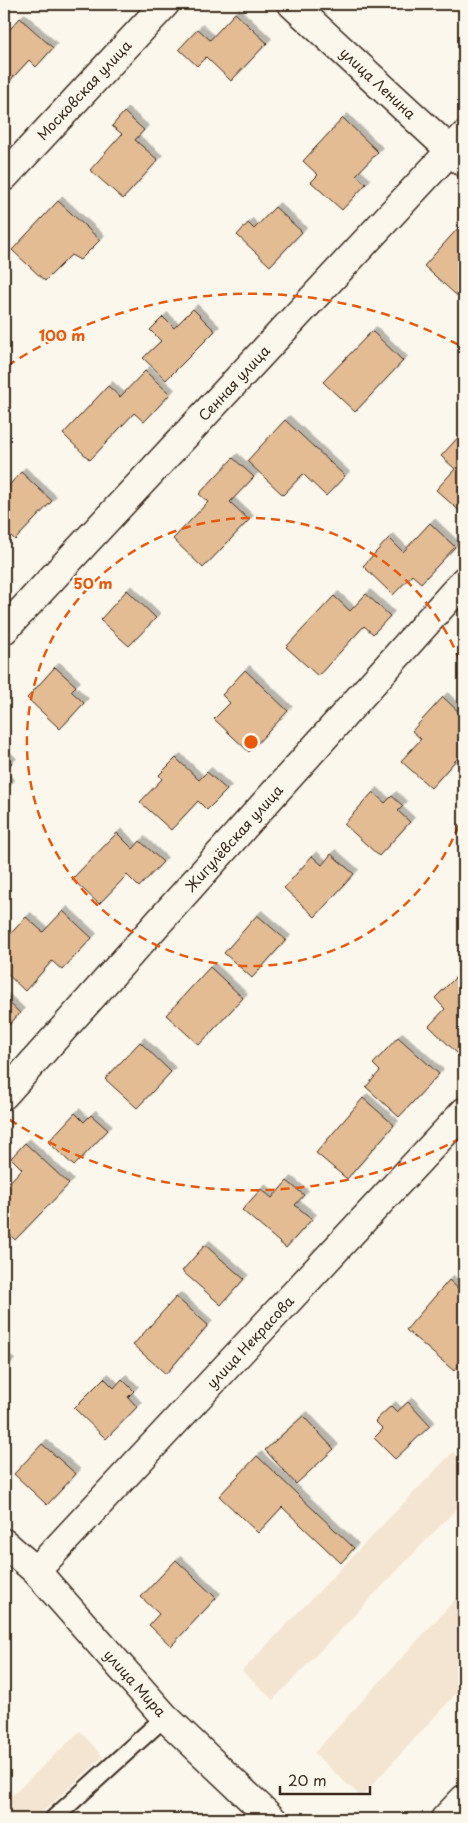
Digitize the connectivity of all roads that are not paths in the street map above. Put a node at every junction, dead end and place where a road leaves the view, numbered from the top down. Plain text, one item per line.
1 (165, 4) edge
2 (292, 4) edge
3 (460, 150) edge
4 (4, 177) edge
5 (464, 581) edge
6 (4, 630) edge
7 (4, 1095) edge
8 (464, 1112) edge
9 (4, 1543) edge
10 (36, 1571) junction
11 (165, 1717) junction
12 (464, 1799) edge
13 (53, 1819) edge
14 (272, 1819) edge
15 (445, 1819) edge

1 - 4 street, Московская улица
2 - 3 street, улица Ленина
3 - 6 street, Сенная улица
5 - 7 street, Жигулёвская улица
8 - 10 street, улица Некрасова
9 - 10 street, улица Мира
10 - 11 street, улица Мира
11 - 13 lane
11 - 14 street, улица Мира
12 - 15 street

